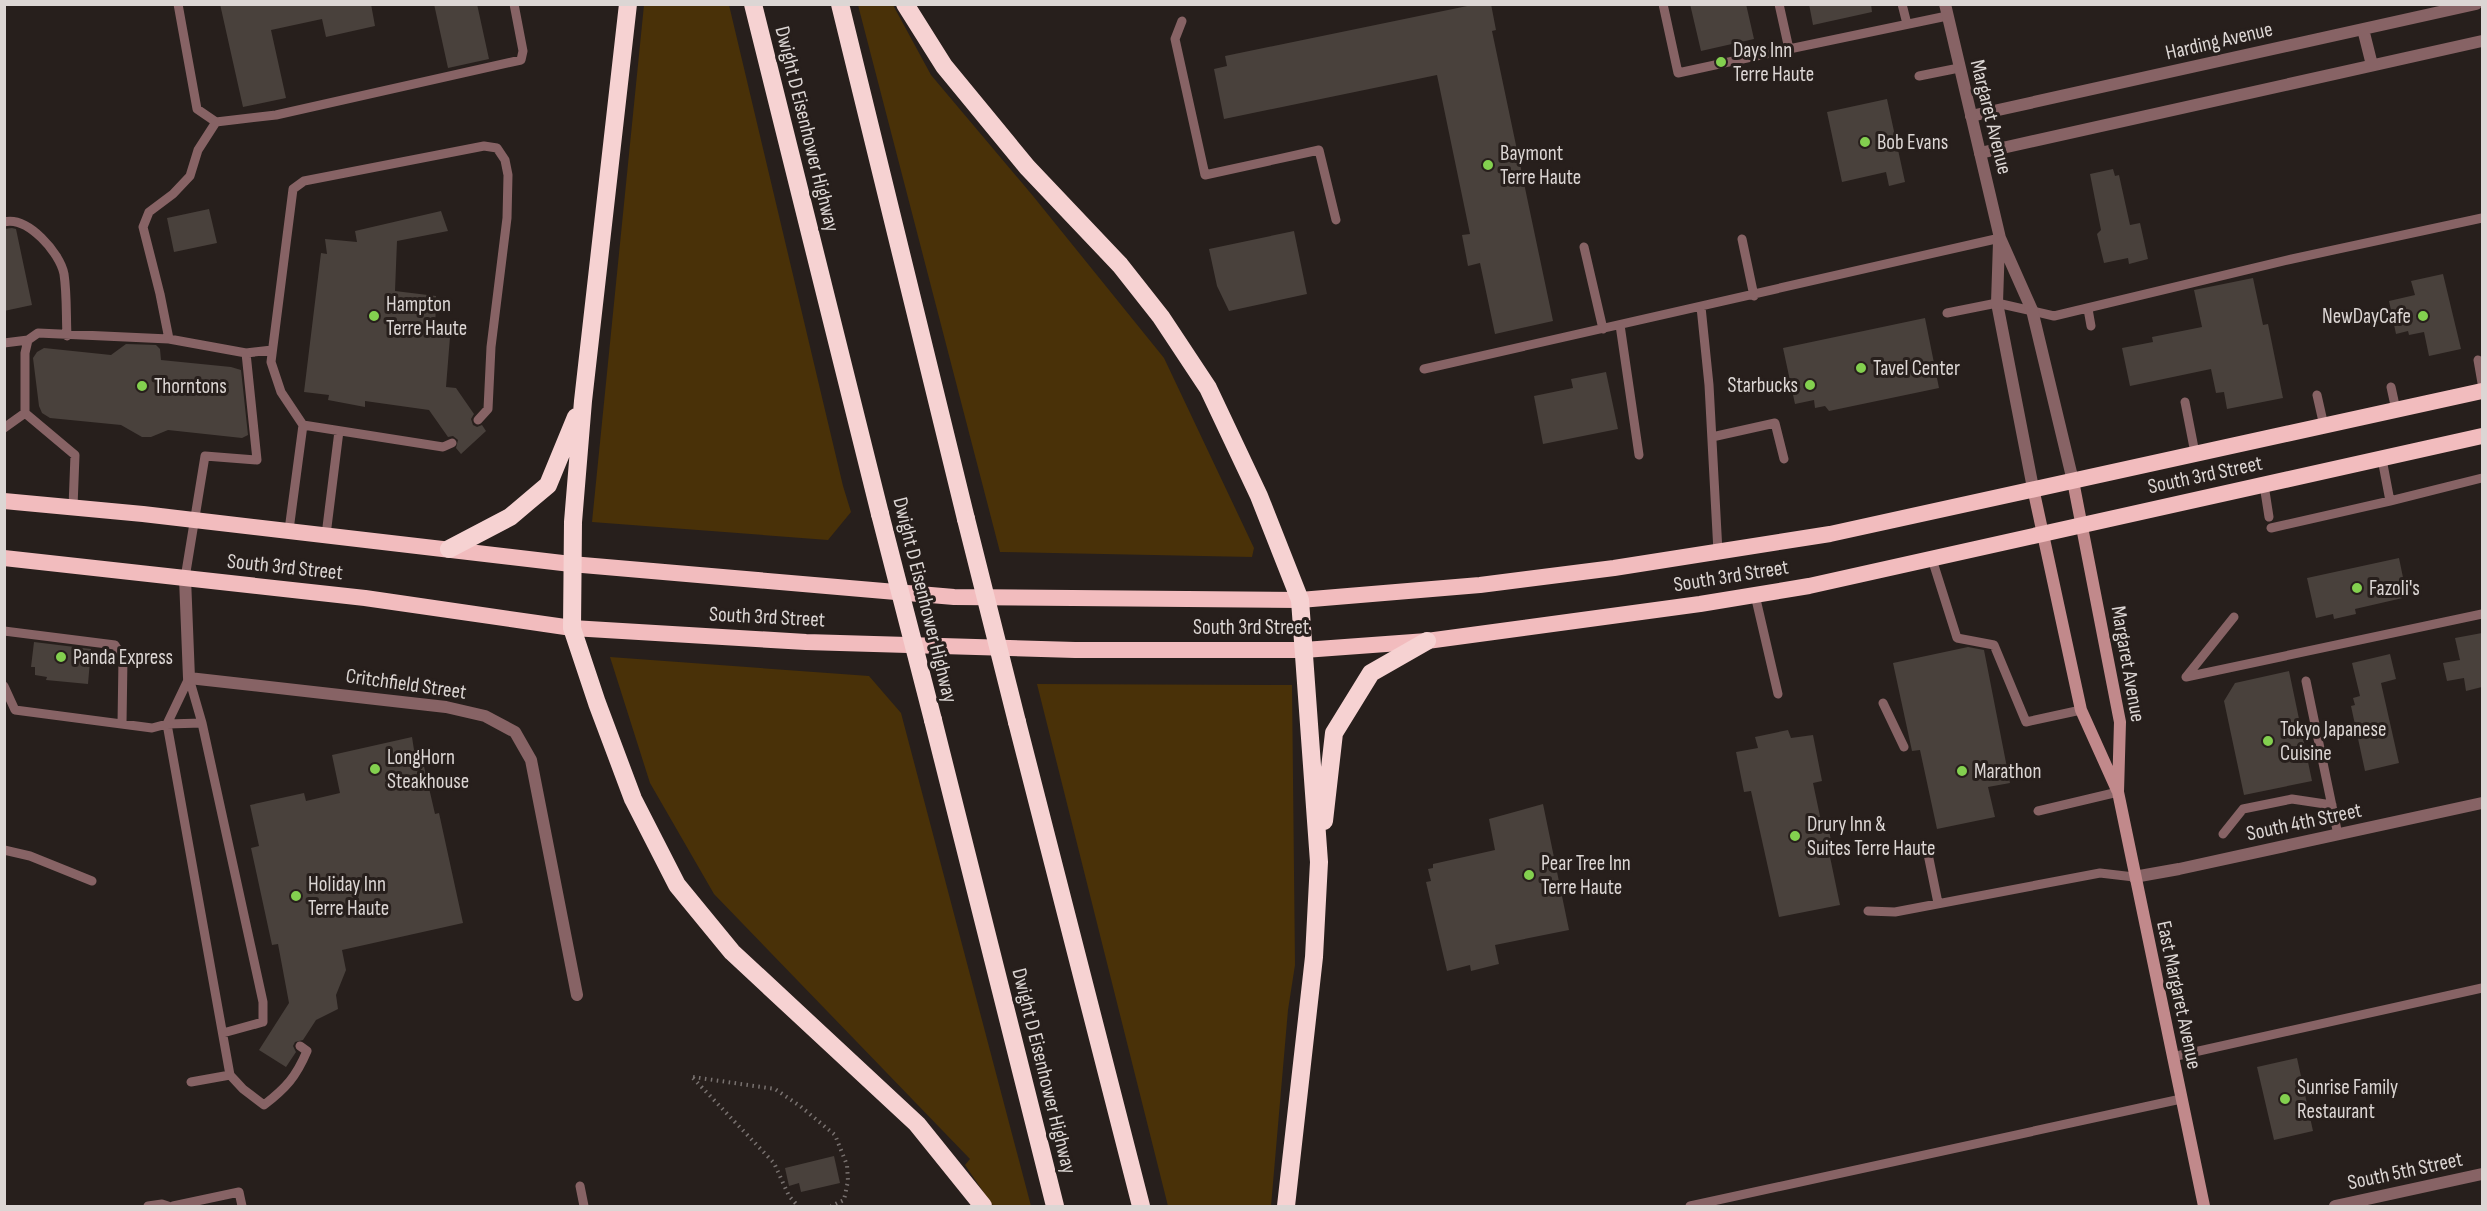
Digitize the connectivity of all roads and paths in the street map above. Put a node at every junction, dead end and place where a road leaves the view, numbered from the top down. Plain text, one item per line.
1 (178, 4) edge
2 (514, 4) edge
3 (628, 4) edge
4 (753, 4) edge
5 (840, 4) edge
6 (905, 4) edge
7 (1663, 4) edge
8 (1779, 4) edge
9 (1902, 4) edge
10 (2476, 4) edge
11 (1946, 10) edge
12 (1182, 21) dead end
13 (1907, 24) junction
14 (2364, 29) junction
15 (2482, 40) edge
16 (1789, 50) junction
17 (2372, 65) junction
18 (1959, 68) junction
19 (1919, 76) dead end
20 (1971, 116) junction
21 (216, 122) junction
22 (1980, 153) junction
23 (2482, 218) edge
24 (1336, 220) dead end
25 (8, 221) edge
26 (2000, 238) junction
27 (1742, 239) dead end
28 (1584, 247) dead end
29 (1754, 296) junction
30 (1997, 303) junction
31 (1701, 307) junction
32 (2088, 309) junction
33 (2032, 310) junction
34 (1947, 313) dead end
35 (1620, 325) junction
36 (2091, 326) dead end
37 (1603, 329) junction
38 (67, 336) junction
39 (169, 339) junction
40 (28, 340) junction
41 (4, 343) edge
42 (272, 350) junction
43 (246, 353) junction
44 (2478, 360) dead end
45 (1424, 369) dead end
46 (2482, 383) edge
47 (2391, 387) dead end
48 (2482, 391) edge
49 (2317, 395) dead end
50 (583, 401) junction
51 (2185, 402) dead end
52 (2396, 410) junction
53 (25, 413) junction
54 (478, 420) dead end
55 (303, 425) junction
56 (2324, 426) junction
57 (4, 428) edge
58 (339, 431) junction
59 (2482, 436) edge
60 (1712, 437) junction
61 (452, 443) dead end
62 (2196, 453) junction
63 (1639, 455) dead end
64 (1784, 459) dead end
65 (2382, 459) junction
66 (2482, 478) edge
67 (2073, 481) junction
68 (2264, 485) junction
69 (2033, 488) junction
70 (4, 501) edge
71 (2390, 501) junction
72 (73, 507) junction
73 (2269, 517) dead end
74 (194, 519) junction
75 (2082, 524) junction
76 (2271, 528) dead end
77 (289, 530) junction
78 (2042, 533) junction
79 (326, 535) junction
80 (449, 549) junction
81 (1718, 552) junction
82 (4, 558) edge
83 (1932, 559) junction
84 (571, 564) junction
85 (185, 578) junction
86 (1755, 595) junction
87 (1300, 600) junction
88 (2482, 614) edge
89 (2234, 617) dead end
90 (572, 628) junction
91 (4, 631) edge
92 (1427, 641) junction
93 (1304, 650) junction
94 (189, 678) junction
95 (2306, 681) dead end
96 (4, 686) edge
97 (1778, 694) dead end
98 (1882, 703) dead end
99 (2081, 710) junction
100 (202, 723) junction
101 (122, 724) junction
102 (167, 724) junction
103 (1904, 747) dead end
104 (2118, 792) junction
105 (2482, 803) edge
106 (2332, 805) junction
107 (2038, 811) dead end
108 (2223, 834) dead end
109 (2338, 835) junction
110 (4, 850) edge
111 (1928, 854) dead end
112 (1319, 862) junction
113 (2134, 877) junction
114 (92, 881) dead end
115 (1938, 903) junction
116 (1869, 911) dead end
117 (2482, 988) edge
118 (577, 995) dead end
119 (263, 1022) junction
120 (273, 1029) dead end
121 (223, 1033) junction
122 (300, 1046) dead end
123 (2172, 1057) junction
124 (230, 1075) junction
125 (191, 1082) dead end
126 (2181, 1099) junction
127 (2482, 1174) edge
128 (580, 1186) dead end
129 (148, 1206) edge
130 (168, 1206) edge
131 (173, 1206) edge
132 (242, 1206) edge
133 (584, 1206) edge
134 (798, 1206) edge
135 (831, 1206) edge
136 (983, 1206) edge
137 (1055, 1206) edge
138 (1141, 1206) edge
139 (1286, 1206) edge
140 (1690, 1206) edge
141 (2204, 1206) edge
142 (2335, 1206) edge

1 - 21 lane
2 - 21 lane
3 - 50 highway
4 - 137 highway, Dwight D Eisenhower Highway, bridge
5 - 138 highway, bridge
6 - 87 highway
7 - 16 lane
8 - 16 lane
9 - 13 lane
10 - 14 street, Harding Avenue
11 - 13 lane
11 - 18 street, Margaret Avenue
12 - 24 lane
13 - 16 lane
14 - 17 street
14 - 20 street, Harding Avenue
15 - 17 street
17 - 22 street
18 - 19 lane
18 - 20 street, Margaret Avenue
20 - 22 street, Margaret Avenue
21 - 39 lane
22 - 26 street, Margaret Avenue
23 - 32 lane
25 - 38 lane
26 - 29 lane
26 - 30 street, Margaret Avenue
26 - 33 street, Margaret Avenue
27 - 29 lane
28 - 37 lane
29 - 31 lane
30 - 33 lane
30 - 34 lane
30 - 69 street, Margaret Avenue
31 - 35 lane
31 - 60 lane
32 - 33 lane
32 - 36 lane
33 - 67 street, Margaret Avenue
35 - 37 lane
35 - 63 lane
37 - 45 lane
38 - 39 lane
38 - 40 lane
39 - 43 lane
40 - 41 lane
40 - 53 lane
42 - 43 lane
42 - 54 lane
42 - 55 lane
43 - 74 lane
44 - 46 lane
47 - 52 lane
48 - 52 highway, South 3rd Street
49 - 56 lane
50 - 80 highway
50 - 84 highway
51 - 62 lane
52 - 56 highway, South 3rd Street
53 - 57 lane
53 - 72 lane
55 - 58 lane
55 - 77 lane
56 - 62 highway, South 3rd Street
58 - 61 lane
58 - 79 lane
59 - 65 highway, South 3rd Street
60 - 64 lane
60 - 81 lane
62 - 67 highway, South 3rd Street
65 - 68 highway, South 3rd Street
65 - 71 lane
66 - 71 lane
67 - 69 highway, South 3rd Street
67 - 75 main road, Margaret Avenue
68 - 73 lane
68 - 75 highway, South 3rd Street
69 - 78 main road, Margaret Avenue
69 - 81 highway, South 3rd Street
70 - 72 highway, South 3rd Street
71 - 76 lane
72 - 74 highway, South 3rd Street
74 - 77 highway, South 3rd Street
74 - 85 lane
75 - 78 highway, South 3rd Street
75 - 104 main road, Margaret Avenue
77 - 79 highway, South 3rd Street
78 - 83 highway, South 3rd Street
78 - 99 main road, Margaret Avenue
79 - 80 highway, South 3rd Street
80 - 84 highway, South 3rd Street
81 - 87 highway, South 3rd Street
82 - 85 highway, South 3rd Street
83 - 86 highway, South 3rd Street
83 - 99 lane
84 - 87 highway, South 3rd Street
84 - 90 highway
85 - 90 highway, South 3rd Street
85 - 94 street
86 - 92 highway, South 3rd Street
86 - 97 lane
87 - 93 highway
88 - 89 lane
90 - 93 highway, South 3rd Street
90 - 136 highway
91 - 101 lane
92 - 93 highway, South 3rd Street
92 - 112 highway
93 - 112 highway
94 - 100 lane
94 - 102 lane
94 - 118 street, Critchfield Street
95 - 106 lane
96 - 101 lane
98 - 103 lane
99 - 104 main road, Margaret Avenue
100 - 102 lane
100 - 119 lane
101 - 102 lane
102 - 121 lane
104 - 107 lane
104 - 113 main road, East Margaret Avenue
105 - 109 street, South 4th Street
106 - 108 lane
106 - 109 lane
109 - 113 street, South 4th Street
110 - 114 lane
111 - 115 lane
112 - 139 highway
113 - 115 lane
113 - 123 main road, East Margaret Avenue
115 - 116 lane
117 - 123 lane
119 - 120 lane
119 - 121 lane
121 - 124 lane
122 - 124 lane
123 - 126 main road, East Margaret Avenue
124 - 125 lane
126 - 140 lane
126 - 141 main road, East Margaret Avenue
127 - 142 street, South 5th Street
128 - 133 lane
129 - 130 lane
131 - 132 lane
134 - 135 path

